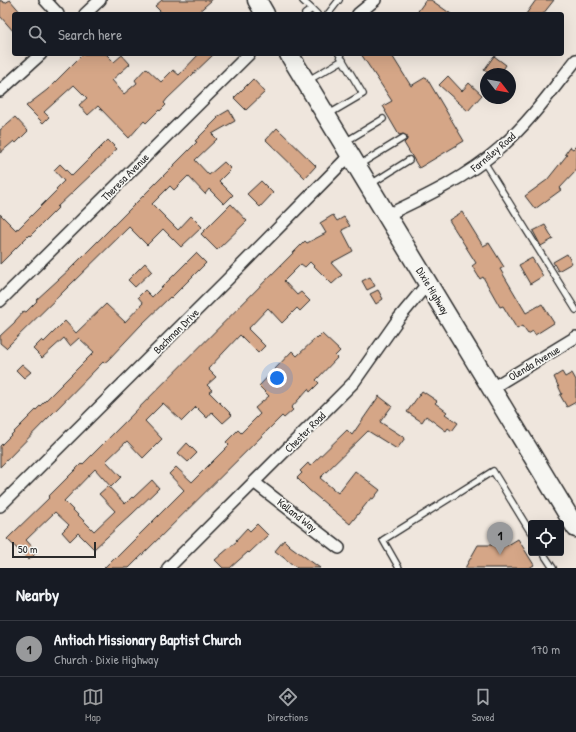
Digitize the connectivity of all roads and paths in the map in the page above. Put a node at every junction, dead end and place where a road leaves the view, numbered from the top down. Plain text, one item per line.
1 (46, 0) edge
2 (100, 0) edge
3 (339, 0) edge
4 (374, 0) edge
5 (303, 1) dead end
6 (312, 9) junction
7 (56, 12) edge
8 (87, 12) edge
9 (308, 12) edge
10 (315, 12) edge
11 (330, 12) edge
12 (360, 12) edge
13 (39, 56) edge
14 (248, 56) edge
15 (290, 56) edge
16 (340, 56) edge
17 (343, 60) junction
18 (576, 60) edge
19 (306, 81) junction
20 (0, 91) edge
21 (326, 116) junction
22 (383, 119) dead end
23 (403, 138) dead end
24 (350, 155) junction
25 (408, 160) dead end
26 (484, 162) junction
27 (369, 186) junction
28 (387, 215) junction
29 (428, 283) junction
30 (0, 301) edge
31 (576, 310) edge
32 (576, 337) edge
33 (492, 388) junction
34 (255, 483) junction
35 (0, 506) edge
36 (528, 528) edge
37 (576, 528) edge
38 (339, 548) dead end
39 (545, 556) edge
40 (168, 568) edge
41 (400, 568) edge
42 (554, 568) edge

1 - 7 street
2 - 8 street
3 - 11 lane
4 - 12 street
5 - 6 lane
6 - 9 lane
6 - 10 lane
13 - 20 street
14 - 30 street, Theresa Avenue
15 - 19 main road, Dixie Highway
16 - 17 lane
17 - 19 lane
17 - 21 lane
18 - 26 street, Farnsley Road
19 - 21 main road, Dixie Highway
21 - 24 main road, Dixie Highway
22 - 24 lane
23 - 24 lane
24 - 27 main road, Dixie Highway
24 - 35 street, Bachman Drive
25 - 27 lane
26 - 28 street, Farnsley Road
26 - 31 lane
27 - 28 main road, Dixie Highway
28 - 29 main road, Dixie Highway
29 - 33 main road, Dixie Highway
29 - 34 street, Chester Road
32 - 33 street, Olenda Avenue
33 - 37 main road, Dixie Highway
34 - 38 street, Kelland Way
34 - 40 street, Chester Road
36 - 41 lane
39 - 42 lane

